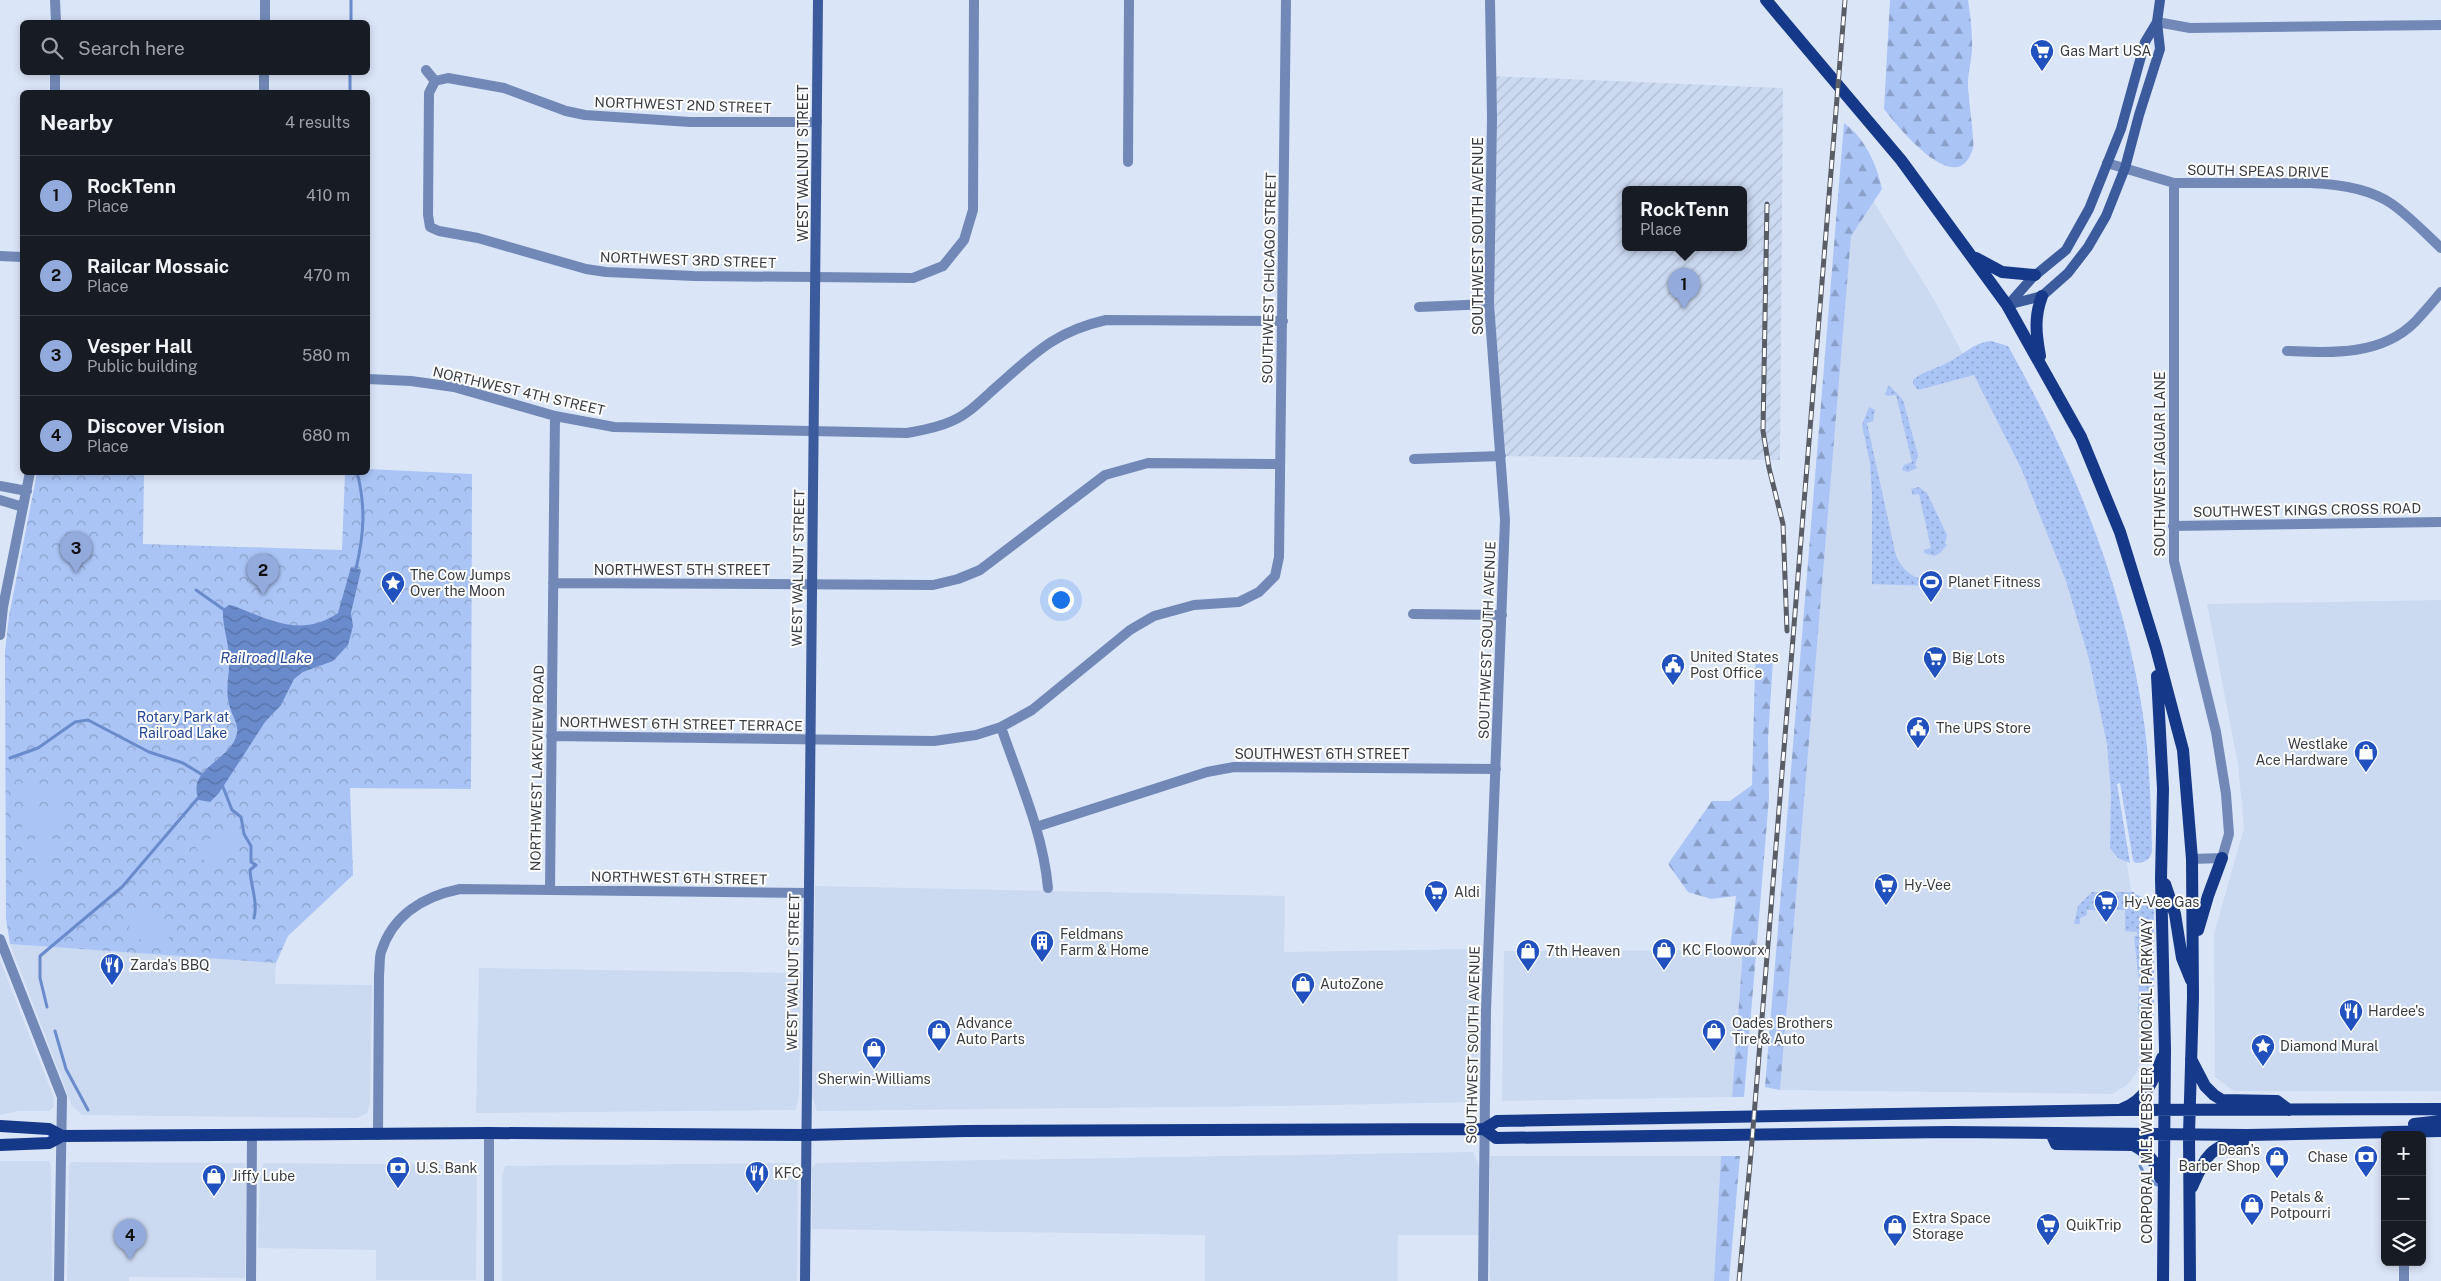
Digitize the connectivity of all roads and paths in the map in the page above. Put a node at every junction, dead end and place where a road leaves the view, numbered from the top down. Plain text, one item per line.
1 (55, 0) edge
2 (265, 0) edge
3 (818, 0) edge
4 (974, 0) edge
5 (1129, 0) edge
6 (1286, 0) edge
7 (1490, 0) edge
8 (1766, 0) edge
9 (2160, 0) edge
10 (56, 20) edge
11 (265, 20) edge
12 (2157, 22) junction
13 (2441, 25) edge
14 (426, 70) dead end
15 (55, 75) edge
16 (264, 75) edge
17 (435, 81) junction
18 (55, 90) edge
19 (264, 90) edge
20 (817, 122) junction
21 (1128, 162) dead end
22 (2107, 163) junction
23 (2125, 168) junction
24 (2174, 183) junction
25 (2441, 248) edge
26 (1970, 255) junction
27 (0, 256) edge
28 (20, 256) edge
29 (2035, 275) junction
30 (816, 278) junction
31 (2441, 292) edge
32 (2042, 296) junction
33 (1489, 304) junction
34 (2007, 306) junction
35 (1419, 307) dead end
36 (1283, 321) junction
37 (2287, 351) dead end
38 (2044, 370) junction
39 (370, 380) edge
40 (555, 416) junction
41 (814, 431) junction
42 (1501, 456) junction
43 (1414, 459) dead end
44 (1279, 464) junction
45 (29, 475) edge
46 (0, 486) edge
47 (26, 491) junction
48 (0, 500) edge
49 (23, 507) junction
50 (2441, 522) edge
51 (2173, 526) junction
52 (1279, 557) joint
53 (553, 582) junction
54 (811, 584) junction
55 (1413, 614) dead end
56 (1502, 615) junction
57 (0, 636) edge
58 (2156, 648) junction
59 (1001, 727) junction
60 (551, 736) junction
61 (811, 740) junction
62 (1496, 768) junction
63 (1036, 827) junction
64 (2222, 858) junction
65 (2192, 859) junction
66 (2161, 878) junction
67 (1048, 888) dead end
68 (550, 890) junction
69 (808, 893) junction
70 (0, 939) edge
71 (2193, 959) junction
72 (2194, 987) junction
73 (2165, 1049) junction
74 (2190, 1058) junction
75 (2441, 1109) edge
76 (2117, 1110) junction
77 (2164, 1110) junction
78 (2289, 1110) junction
79 (2190, 1111) junction
80 (2441, 1121) edge
81 (0, 1126) edge
82 (1484, 1129) junction
83 (2406, 1131) edge
84 (2441, 1131) edge
85 (2426, 1132) edge
86 (489, 1133) junction
87 (2051, 1133) junction
88 (2381, 1133) edge
89 (252, 1134) junction
90 (2164, 1134) junction
91 (2189, 1134) junction
92 (2274, 1134) junction
93 (378, 1135) junction
94 (807, 1135) junction
95 (62, 1136) junction
96 (0, 1145) edge
97 (2190, 1192) junction
98 (2163, 1197) junction
99 (2404, 1266) edge
100 (59, 1281) edge
101 (251, 1281) edge
102 (489, 1281) edge
103 (805, 1281) edge
104 (1483, 1281) edge
105 (2162, 1281) edge
106 (2190, 1281) edge
107 (2404, 1281) edge

1 - 10 street
2 - 11 street
3 - 20 street, WEST WALNUT STREET
4 - 30 street, NORTHWEST 3RD STREET
5 - 21 street
6 - 36 street, SOUTHWEST CHICAGO STREET
7 - 33 street, SOUTHWEST SOUTH AVENUE
8 - 26 main road
9 - 12 street
12 - 13 street
12 - 22 street
12 - 23 street
14 - 17 street
15 - 18 street
16 - 19 street
17 - 20 street, NORTHWEST 2ND STREET
17 - 30 street, NORTHWEST 3RD STREET
20 - 30 street, WEST WALNUT STREET
22 - 23 street, SOUTH SPEAS DRIVE
22 - 29 street
23 - 24 street, SOUTH SPEAS DRIVE
23 - 32 street
24 - 25 street, SOUTH SPEAS DRIVE
24 - 51 street, SOUTHWEST JAGUAR LANE
26 - 29 main road
26 - 34 main road
27 - 28 street
29 - 34 street
30 - 41 street, WEST WALNUT STREET
31 - 37 street
32 - 34 street
32 - 38 main road
33 - 35 street
33 - 42 street, SOUTHWEST SOUTH AVENUE
34 - 38 main road
36 - 41 street, NORTHWEST 4TH STREET
36 - 44 street, SOUTHWEST CHICAGO STREET
38 - 58 main road
39 - 40 street, NORTHWEST 4TH STREET
40 - 41 street, NORTHWEST 4TH STREET
40 - 53 street, NORTHWEST LAKEVIEW ROAD
41 - 54 street, WEST WALNUT STREET
42 - 43 street
42 - 56 street, SOUTHWEST SOUTH AVENUE
44 - 52 street, SOUTHWEST CHICAGO STREET
44 - 54 street, NORTHWEST 5TH STREET
45 - 47 street
46 - 47 street
47 - 49 street
48 - 49 street
49 - 57 street
50 - 51 street, SOUTHWEST KINGS CROSS ROAD
51 - 64 street, SOUTHWEST JAGUAR LANE
52 - 59 street, NORTHWEST 6TH STREET TERRACE
53 - 54 street, NORTHWEST 5TH STREET
53 - 60 street, NORTHWEST LAKEVIEW ROAD
54 - 61 street, WEST WALNUT STREET
55 - 56 street
56 - 62 street, SOUTHWEST SOUTH AVENUE
58 - 65 main road
58 - 66 main road, CORPORAL M.E. WEBSTER MEMORIAL PARKWAY
59 - 61 street, NORTHWEST 6TH STREET TERRACE
59 - 63 street
60 - 61 street, NORTHWEST 6TH STREET TERRACE
60 - 68 street, NORTHWEST LAKEVIEW ROAD
61 - 69 street, WEST WALNUT STREET
62 - 63 street, SOUTHWEST 6TH STREET
62 - 82 street, SOUTHWEST SOUTH AVENUE
63 - 67 street
64 - 65 street
64 - 71 main road
65 - 71 main road
66 - 72 main road
66 - 73 main road, CORPORAL M.E. WEBSTER MEMORIAL PARKWAY
68 - 69 street, NORTHWEST 6TH STREET
68 - 93 street, NORTHWEST LAKEVIEW ROAD
69 - 94 street, WEST WALNUT STREET
70 - 95 street
71 - 72 main road
72 - 74 main road
73 - 76 main road
73 - 77 main road, CORPORAL M.E. WEBSTER MEMORIAL PARKWAY
74 - 78 main road
74 - 79 main road
75 - 78 main road
76 - 77 main road
76 - 82 main road
77 - 79 main road
77 - 90 main road, CORPORAL M.E. WEBSTER MEMORIAL PARKWAY
78 - 79 main road
79 - 91 main road
80 - 83 main road
81 - 95 main road
82 - 87 main road
82 - 94 main road
82 - 104 street, SOUTHWEST SOUTH AVENUE
84 - 85 main road
86 - 93 main road
86 - 94 main road
86 - 102 street
87 - 90 main road
87 - 98 main road
88 - 92 main road
89 - 93 main road
89 - 95 main road
89 - 101 street
90 - 91 main road
90 - 98 main road, CORPORAL M.E. WEBSTER MEMORIAL PARKWAY
91 - 92 main road
91 - 97 main road
92 - 97 main road
94 - 103 street, WEST WALNUT STREET
95 - 96 main road
95 - 100 street
97 - 106 main road
98 - 105 main road, CORPORAL M.E. WEBSTER MEMORIAL PARKWAY
99 - 107 street

